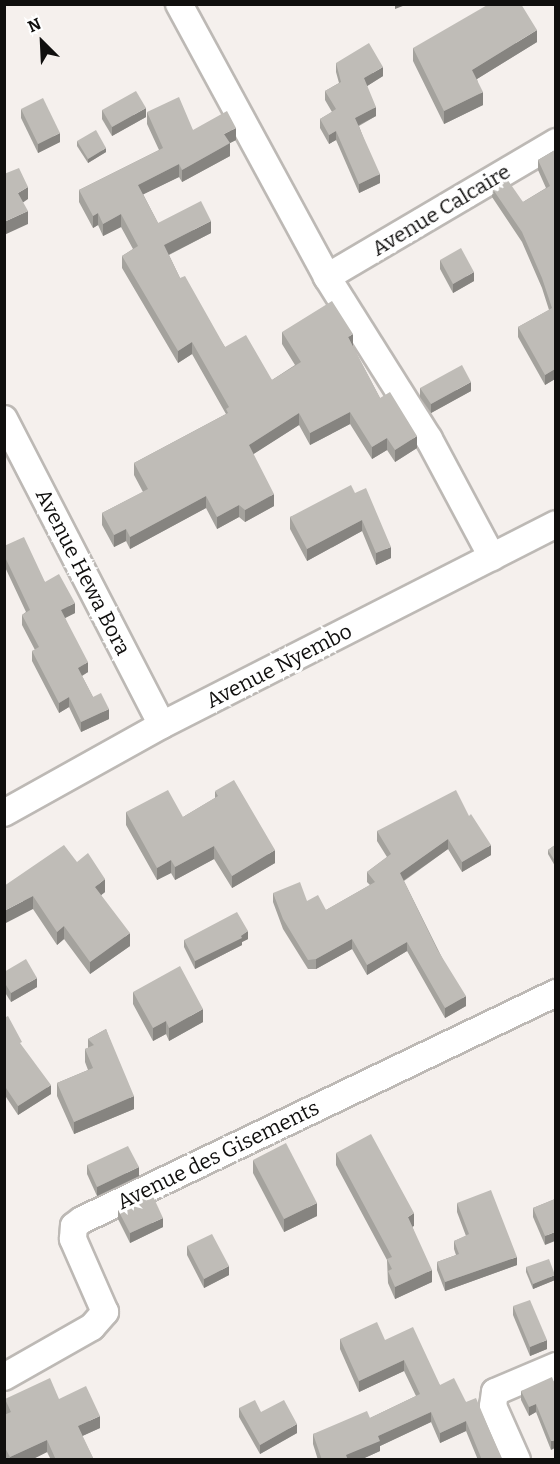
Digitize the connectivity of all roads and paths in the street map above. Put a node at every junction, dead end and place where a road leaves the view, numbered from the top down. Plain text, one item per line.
1 (179, 4) edge
2 (555, 142) edge
3 (327, 277) junction
4 (8, 433) edge
5 (555, 524) edge
6 (492, 557) junction
7 (162, 726) junction
8 (4, 813) edge
9 (555, 993) edge
10 (555, 1366) edge
11 (4, 1377) edge
12 (517, 1460) edge

1 - 3 street
2 - 3 street, Avenue Calcaire
3 - 6 street
4 - 7 street, Avenue Hewa Bora
5 - 6 street, Avenue Nyembo
6 - 7 street, Avenue Nyembo
7 - 8 street, Avenue Nyembo
9 - 11 street, Avenue des Gisements
10 - 12 street

